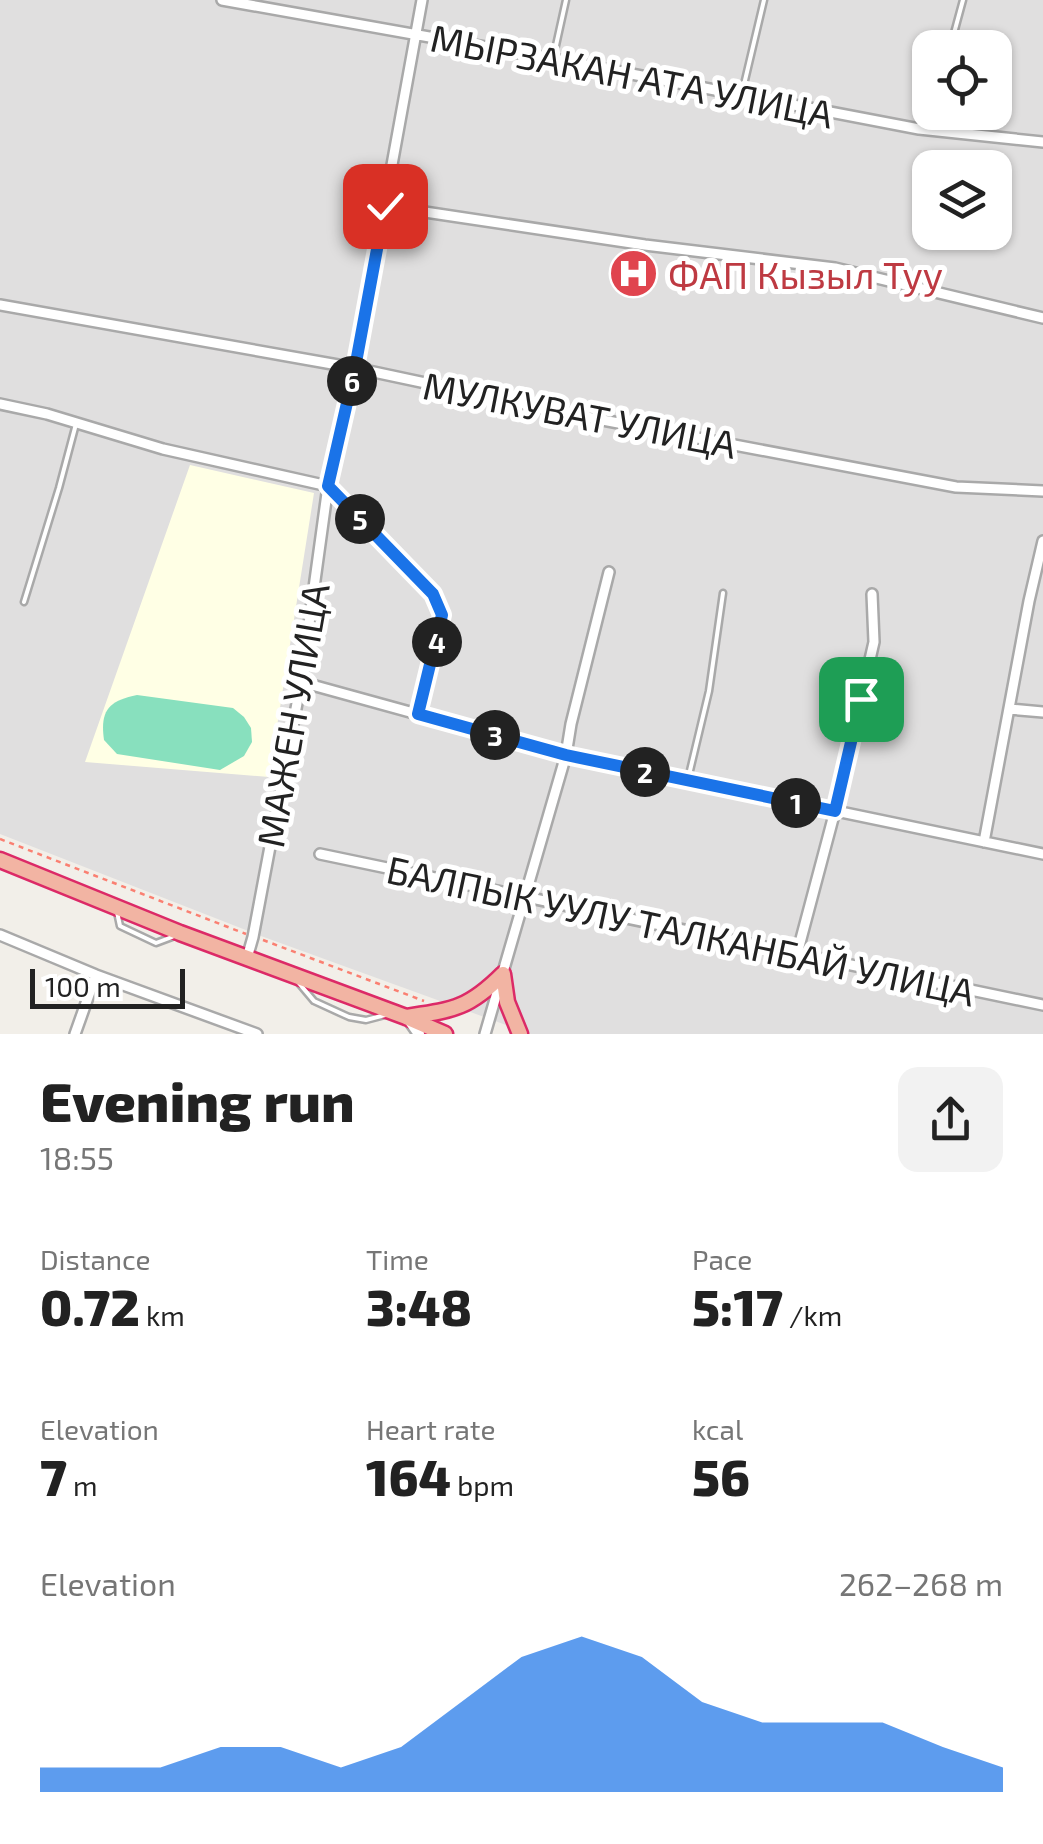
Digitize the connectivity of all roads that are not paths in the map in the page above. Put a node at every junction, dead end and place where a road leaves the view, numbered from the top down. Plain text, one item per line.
1 (222, 0) edge
2 (422, 0) edge
3 (566, 0) edge
4 (764, 0) edge
5 (964, 0) edge
6 (955, 30) edge
7 (416, 34) junction
8 (554, 59) junction
9 (741, 95) junction
10 (912, 126) edge
11 (932, 130) edge
12 (1043, 142) edge
13 (385, 206) junction
14 (0, 305) edge
15 (1043, 318) edge
16 (355, 368) junction
17 (0, 404) edge
18 (76, 422) junction
19 (328, 486) junction
20 (1043, 491) edge
21 (1043, 540) edge
22 (609, 572) dead end
23 (724, 593) dead end
24 (872, 594) dead end
25 (24, 602) dead end
26 (301, 682) junction
27 (1009, 709) junction
28 (1043, 712) edge
29 (418, 714) junction
30 (566, 755) junction
31 (687, 780) junction
32 (835, 811) junction
33 (984, 842) junction
34 (320, 854) dead end
35 (1043, 854) edge
36 (0, 860) edge
37 (525, 896) junction
38 (0, 935) edge
39 (797, 954) junction
40 (247, 958) junction
41 (502, 974) junction
42 (96, 975) junction
43 (1043, 1004) edge
44 (400, 1014) junction
45 (75, 1034) edge
46 (257, 1034) edge
47 (419, 1034) edge
48 (445, 1034) edge
49 (485, 1034) edge
50 (520, 1034) edge

1 - 7 street, МЫРЗАКАН АТА УЛИЦА
2 - 7 street, МАЖЕН УЛИЦА
3 - 8 lane
4 - 9 lane
5 - 6 lane
7 - 8 street, МЫРЗАКАН АТА УЛИЦА
7 - 13 street, МАЖЕН УЛИЦА
8 - 9 street, МЫРЗАКАН АТА УЛИЦА
9 - 10 street, МЫРЗАКАН АТА УЛИЦА
11 - 12 street, МЫРЗАКАН АТА УЛИЦА
13 - 15 street
13 - 16 street, МАЖЕН УЛИЦА
14 - 16 street, МУЛКУВАТ УЛИЦА
16 - 19 street, МАЖЕН УЛИЦА
16 - 20 street, МУЛКУВАТ УЛИЦА
17 - 18 street
18 - 19 street
18 - 25 lane
19 - 26 street, МАЖЕН УЛИЦА
19 - 29 street
21 - 27 street
22 - 30 street
23 - 31 lane
24 - 32 street
26 - 29 street
26 - 40 street, МАЖЕН УЛИЦА
27 - 28 street
27 - 33 street
29 - 30 street
30 - 31 street
30 - 37 street
31 - 32 street
32 - 33 street
32 - 39 street
33 - 35 street
34 - 37 street, БАЛПЫК УУЛУ ТАЛКАНБАЙ УЛИЦА
36 - 40 highway
37 - 39 street, БАЛПЫК УУЛУ ТАЛКАНБАЙ УЛИЦА
37 - 41 street
38 - 42 street
39 - 43 street, БАЛПЫК УУЛУ ТАЛКАНБАЙ УЛИЦА
40 - 44 highway
41 - 44 highway
41 - 49 street
41 - 50 highway
42 - 45 street
42 - 46 street
44 - 47 street
44 - 48 highway

